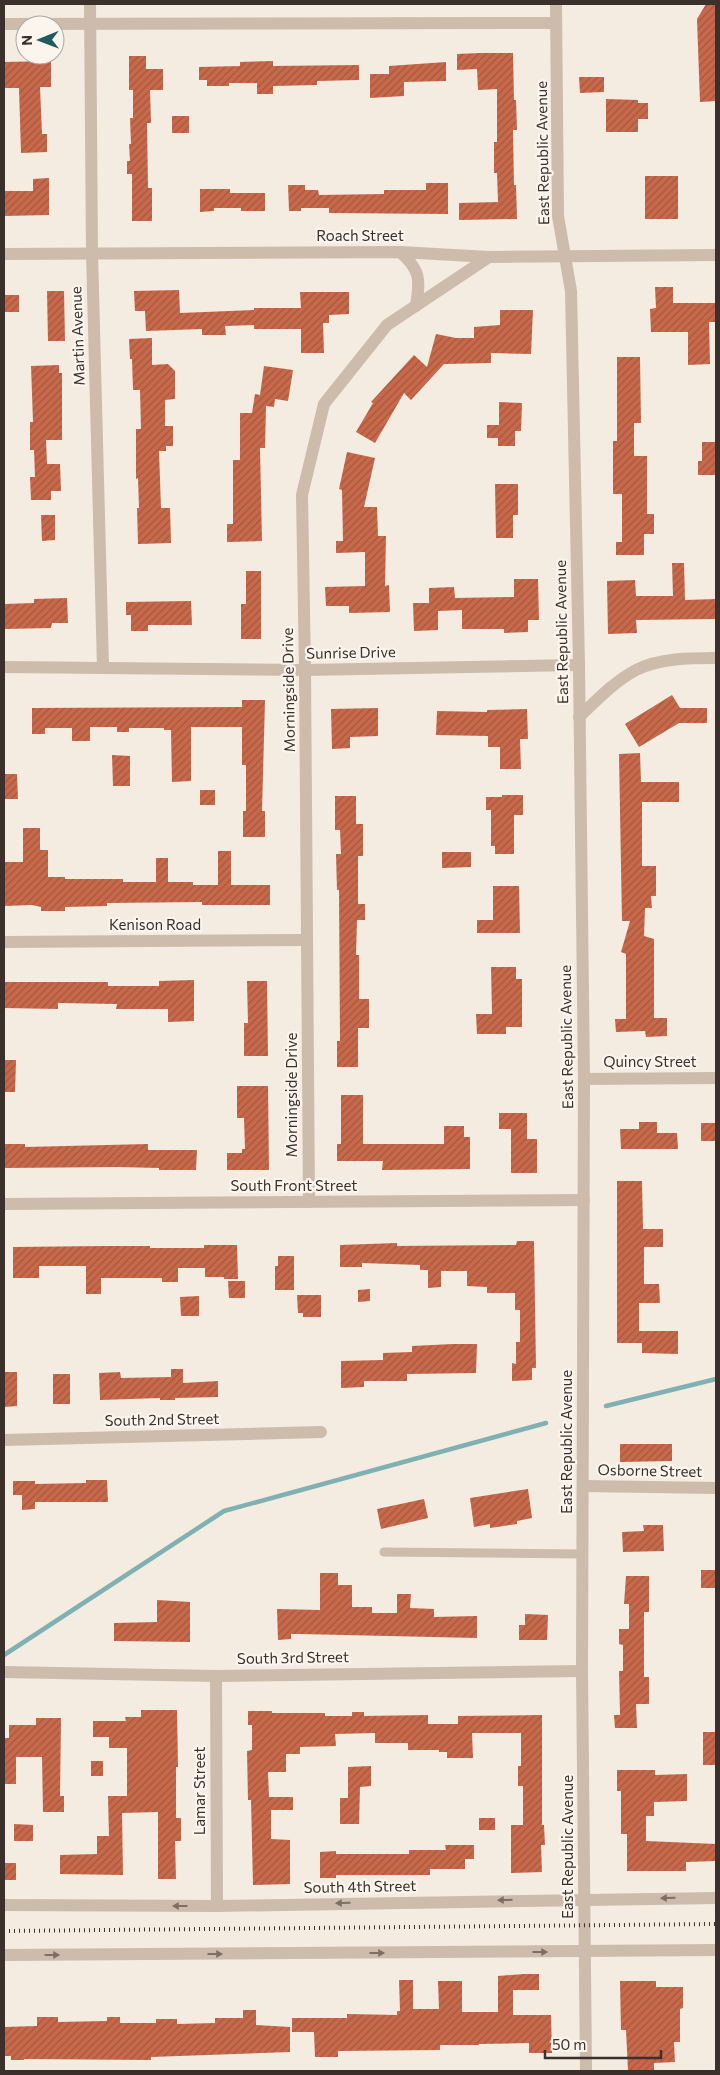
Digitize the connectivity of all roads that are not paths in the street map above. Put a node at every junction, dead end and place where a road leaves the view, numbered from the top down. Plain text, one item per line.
1 (90, 4) edge
2 (556, 4) edge
3 (556, 23) junction
4 (4, 24) edge
5 (90, 24) junction
6 (400, 252) junction
7 (4, 254) edge
8 (92, 254) junction
9 (716, 255) edge
10 (564, 256) junction
11 (489, 257) junction
12 (416, 306) junction
13 (716, 658) edge
14 (579, 665) junction
15 (4, 667) edge
16 (103, 667) junction
17 (305, 670) junction
18 (579, 717) junction
19 (306, 940) junction
20 (4, 942) edge
21 (716, 1078) edge
22 (584, 1079) junction
23 (584, 1200) junction
24 (309, 1202) junction
25 (4, 1204) edge
26 (321, 1432) dead end
27 (4, 1440) edge
28 (583, 1486) junction
29 (716, 1488) edge
30 (384, 1552) dead end
31 (583, 1554) junction
32 (582, 1671) junction
33 (4, 1672) edge
34 (216, 1676) junction
35 (716, 1898) edge
36 (584, 1899) junction
37 (4, 1905) edge
38 (217, 1906) junction
39 (716, 1950) edge
40 (585, 1952) junction
41 (4, 1955) edge
42 (586, 2071) edge

1 - 5 street, Martin Avenue
2 - 3 street, East Republic Avenue
3 - 5 street
3 - 10 street, East Republic Avenue
4 - 5 street
5 - 8 street, Martin Avenue
6 - 8 street, Roach Street
6 - 11 street, Roach Street
6 - 12 street
7 - 8 street, Roach Street
8 - 16 street, Martin Avenue
9 - 10 street, Roach Street
10 - 11 street, Roach Street
10 - 14 street, East Republic Avenue
11 - 12 street, Morningside Drive
12 - 17 street, Morningside Drive
13 - 18 street
14 - 17 street, Sunrise Drive
14 - 18 street, East Republic Avenue
15 - 16 street, Sunrise Drive
16 - 17 street, Sunrise Drive
17 - 19 street, Morningside Drive
18 - 22 street, East Republic Avenue
19 - 20 street, Kenison Road
19 - 24 street, Morningside Drive
21 - 22 street, Quincy Street
22 - 23 street, East Republic Avenue
23 - 24 street, South Front Street
23 - 28 street, East Republic Avenue
24 - 25 street, South Front Street
26 - 27 street, South 2nd Street
28 - 29 street, Osborne Street
28 - 31 street, East Republic Avenue
30 - 31 lane
31 - 32 street, East Republic Avenue
32 - 34 street, South 3rd Street
32 - 36 street, East Republic Avenue
33 - 34 street, South 3rd Street
34 - 38 street, Lamar Street
35 -> 36 street, South 4th Street
36 -> 38 street, South 4th Street
36 - 40 street, East Republic Avenue
38 -> 37 street, South 4th Street
39 - 40 street
41 -> 40 street
40 - 42 street, East Republic Avenue

